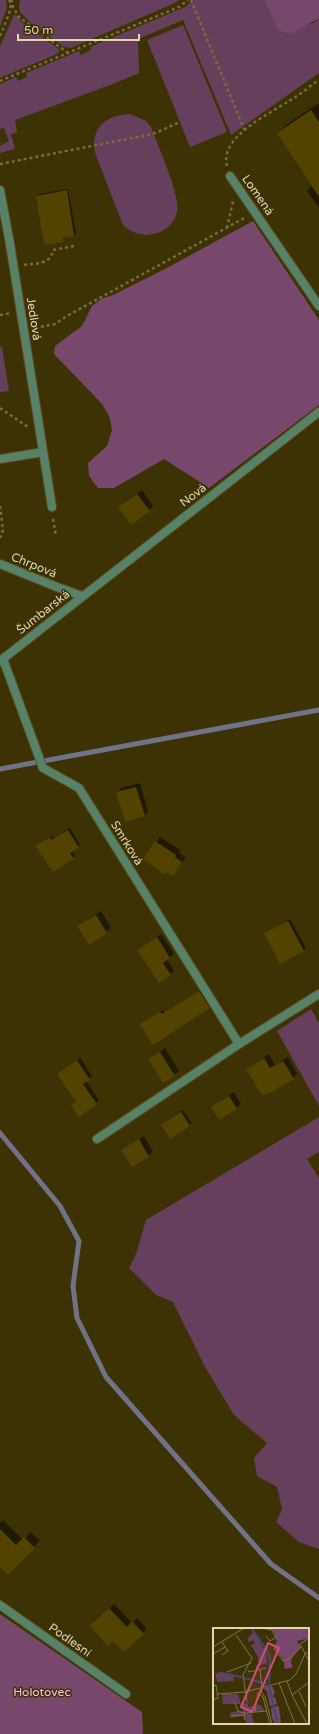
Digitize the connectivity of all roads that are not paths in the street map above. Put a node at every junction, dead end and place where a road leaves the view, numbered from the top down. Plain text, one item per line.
1 (230, 176) road end
2 (0, 190) edge
3 (319, 306) edge
4 (319, 412) edge
5 (43, 452) junction
6 (0, 459) edge
7 (52, 507) road end
8 (0, 564) edge
9 (82, 596) junction
10 (1, 660) edge
11 (319, 994) edge
12 (239, 1044) junction
13 (97, 1139) dead end
14 (0, 1606) edge
15 (126, 1694) dead end

1 - 3 street, Lomená
2 - 5 street, Jedlová
4 - 9 street, Nová
5 - 6 street
5 - 7 street, Jedlová
8 - 9 street, Chrpová
9 - 10 street, Šumbarská
10 - 12 street, Smrková
11 - 12 street
12 - 13 street
14 - 15 street, Podlesní

